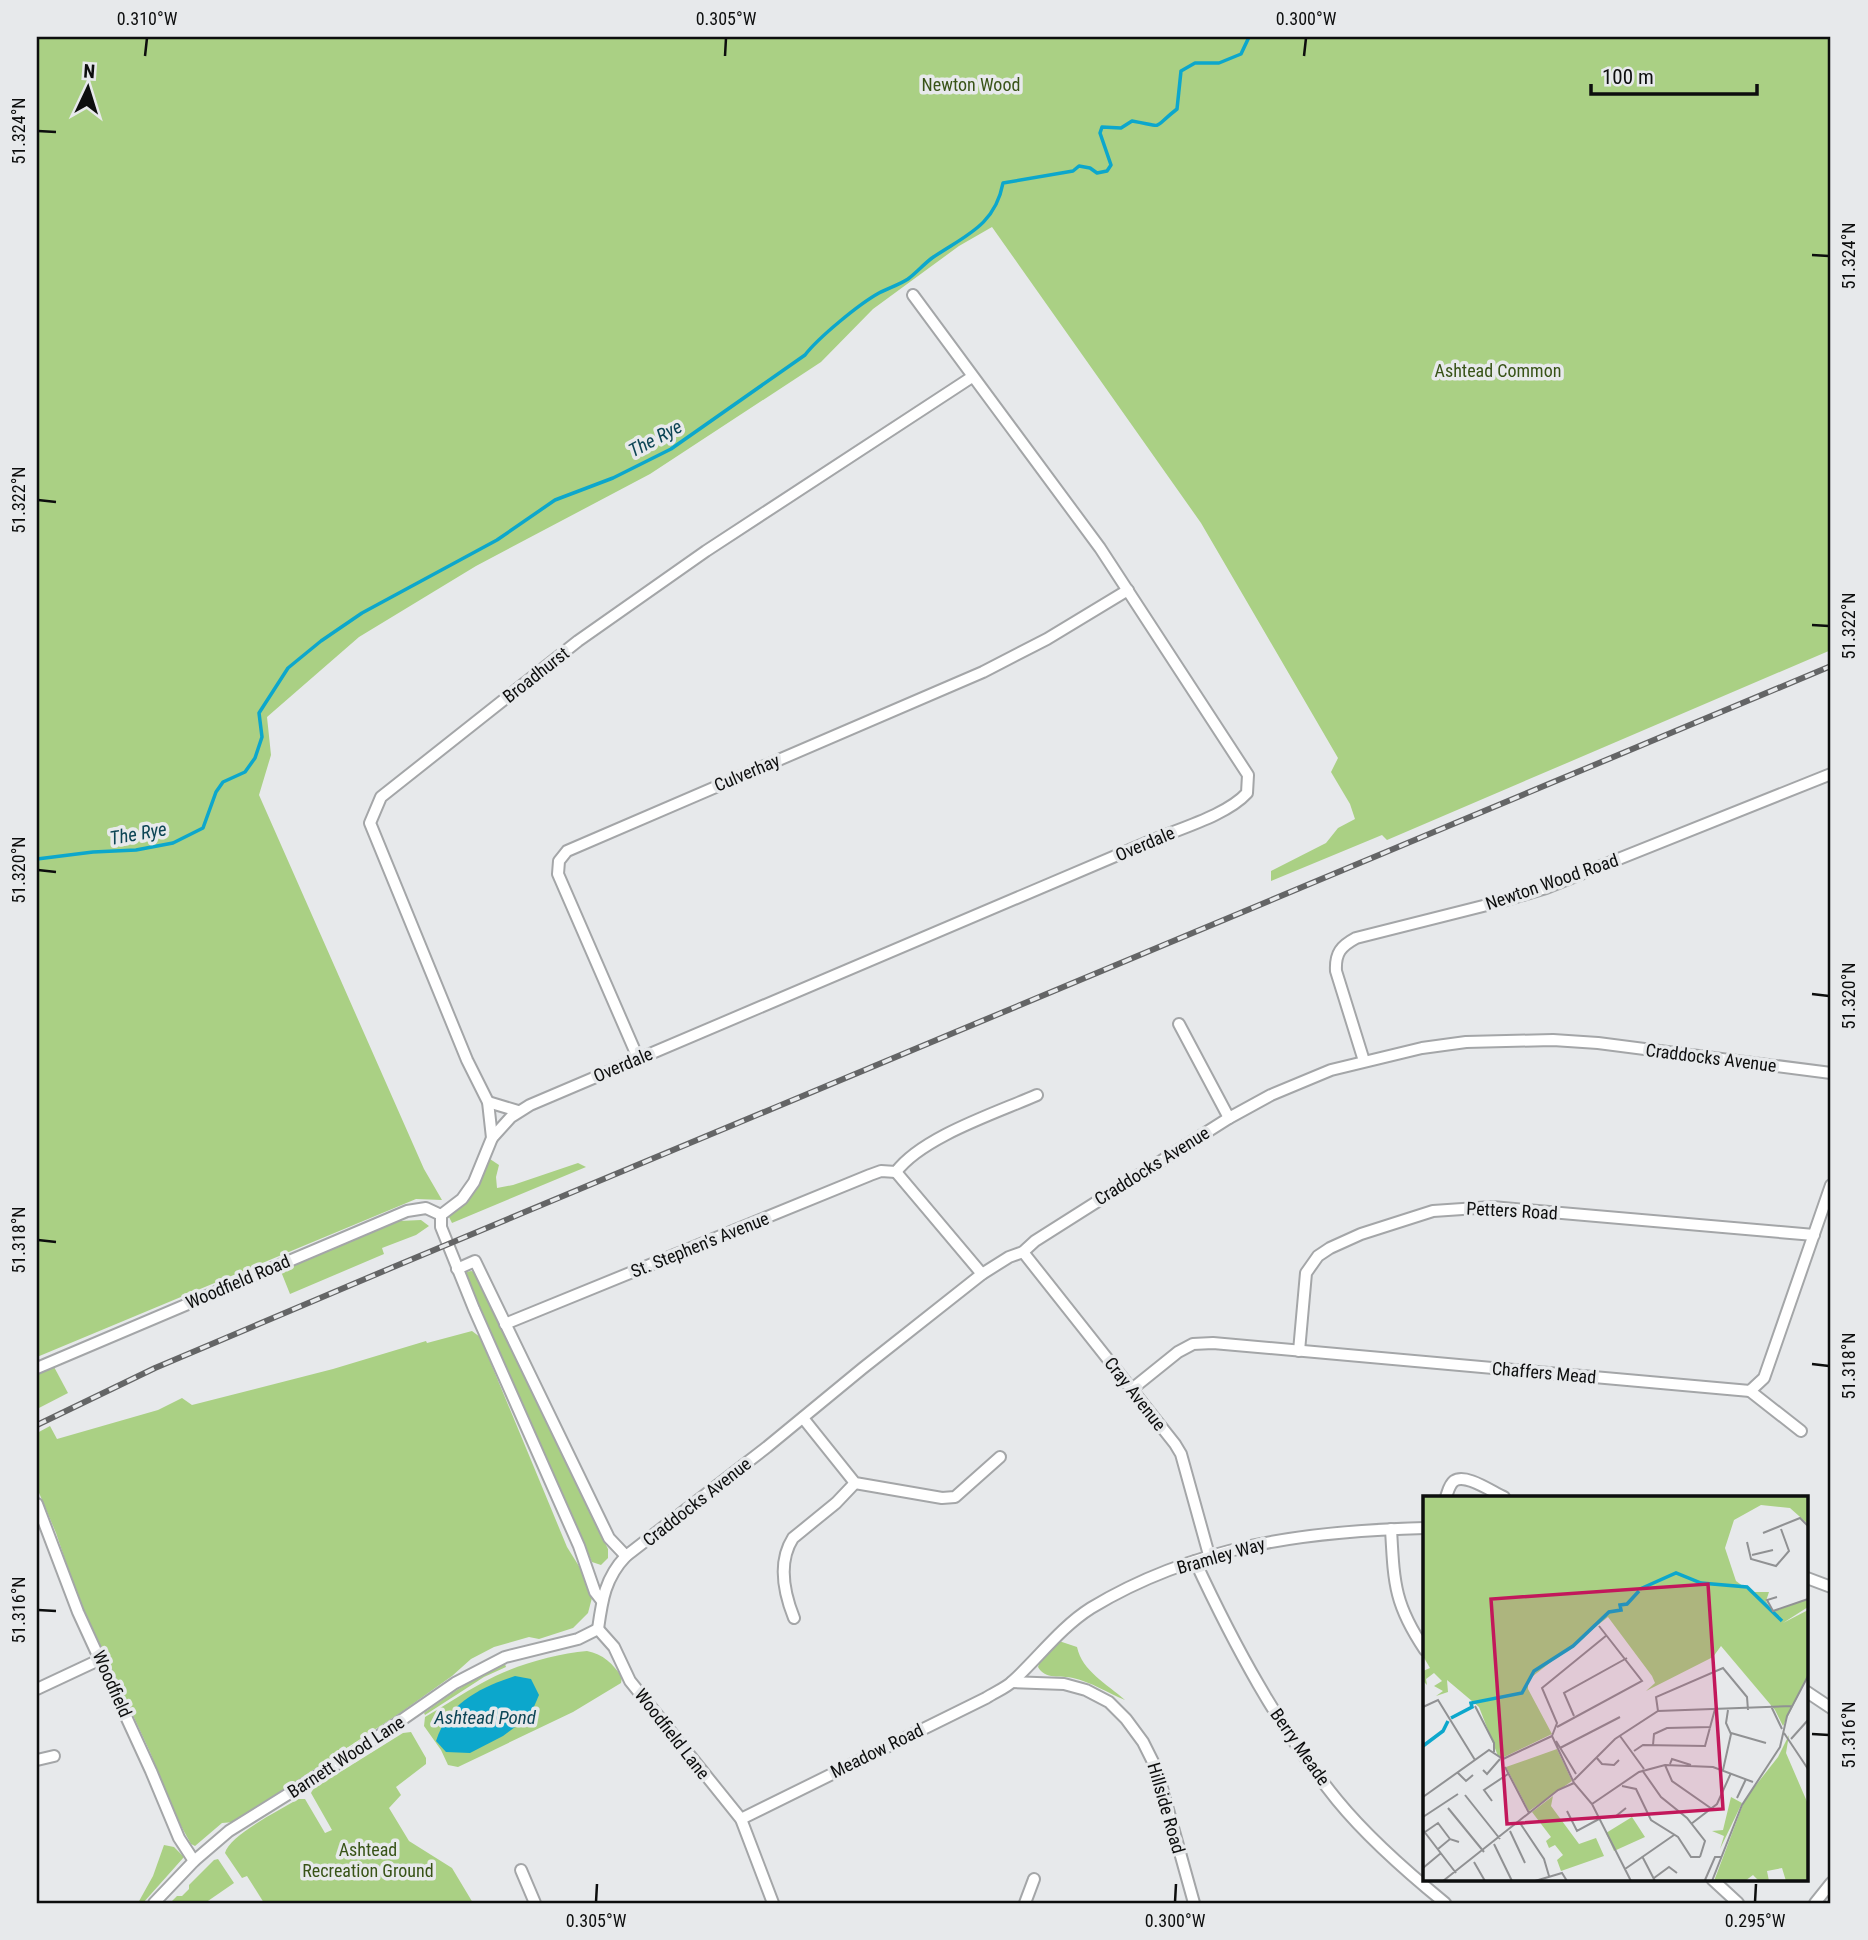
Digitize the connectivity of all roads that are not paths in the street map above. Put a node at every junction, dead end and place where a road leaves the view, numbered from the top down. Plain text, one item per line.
1 (913, 295) dead end
2 (972, 377) junction
3 (1128, 590) junction
4 (1831, 774) edge
5 (1179, 1024) dead end
6 (638, 1058) junction
7 (1364, 1061) junction
8 (1831, 1073) edge
9 (1037, 1095) dead end
10 (488, 1102) junction
11 (518, 1111) junction
12 (1229, 1118) junction
13 (492, 1138) junction
14 (896, 1172) junction
15 (1831, 1185) edge
16 (441, 1215) junction
17 (1814, 1235) junction
18 (1023, 1252) junction
19 (457, 1269) junction
20 (982, 1274) junction
21 (505, 1324) junction
22 (1299, 1351) junction
23 (37, 1368) edge
24 (1132, 1389) junction
25 (1750, 1391) junction
26 (803, 1418) junction
27 (1801, 1431) dead end
28 (1000, 1457) dead end
29 (855, 1483) junction
30 (1446, 1496) edge
31 (1502, 1496) edge
32 (38, 1512) edge
33 (1423, 1528) edge
34 (1391, 1529) junction
35 (1209, 1555) junction
36 (626, 1556) junction
37 (1195, 1561) junction
38 (585, 1563) junction
39 (611, 1574) junction
40 (1808, 1578) edge
41 (1831, 1587) edge
42 (601, 1601) junction
43 (794, 1618) dead end
44 (598, 1629) junction
45 (1423, 1647) edge
46 (101, 1659) junction
47 (1012, 1682) junction
48 (37, 1689) edge
49 (1808, 1693) edge
50 (1831, 1708) edge
51 (54, 1756) dead end
52 (37, 1760) edge
53 (741, 1819) junction
54 (194, 1861) junction
55 (521, 1870) dead end
56 (1034, 1879) dead end
57 (1714, 1881) edge
58 (1831, 1882) edge
59 (154, 1903) edge
60 (535, 1903) edge
61 (773, 1903) edge
62 (1025, 1903) edge
63 (1194, 1903) edge
64 (1445, 1903) edge
65 (1738, 1903) edge
66 (1815, 1903) edge

1 - 2 street, Overdale
2 - 3 street, Overdale
2 - 10 street, Broadhurst
3 - 6 street, Culverhay
3 - 6 street, Overdale
4 - 7 street, Newton Wood Road
5 - 12 street
6 - 11 street, Overdale
7 - 8 street, Craddocks Avenue
7 - 12 street, Craddocks Avenue
9 - 14 street
10 - 11 street
10 - 13 street, Broadhurst
11 - 13 street, Overdale
12 - 18 street, Craddocks Avenue
13 - 16 street, Broadhurst
14 - 20 street
14 - 21 street, St. Stephen's Avenue
15 - 17 street
16 - 19 street
16 - 23 street, Woodfield Road
17 - 22 street, Petters Road
17 - 25 street
18 - 20 street, Craddocks Avenue
18 - 24 street, Cray Avenue
19 - 21 street
19 - 38 street
20 - 26 street, Craddocks Avenue
21 - 36 street
22 - 24 street, Chaffers Mead
22 - 25 street, Chaffers Mead
24 - 35 street, Cray Avenue
25 - 27 street
26 - 29 street
26 - 36 street, Craddocks Avenue
28 - 29 street
29 - 43 street
30 - 31 street
32 - 46 street, Woodfield
33 - 34 street, Bramley Way
34 - 35 street, Bramley Way
34 - 45 street
35 - 37 street, Bramley Way
36 - 39 street, Craddocks Avenue
37 - 47 street, Bramley Way
37 - 64 street, Berry Meade
38 - 39 street
38 - 42 street
39 - 42 street, Craddocks Avenue
40 - 41 street
42 - 44 street
44 - 53 street, Woodfield Lane
44 - 54 street, Barnett Wood Lane
46 - 48 street
46 - 54 street, Woodfield
47 - 53 street, Meadow Road
47 - 63 street, Hillside Road
49 - 50 street
51 - 52 street
53 - 61 street, Woodfield Lane
54 - 59 street, Barnett Wood Lane
55 - 60 street
56 - 62 street
57 - 65 street
58 - 66 street

